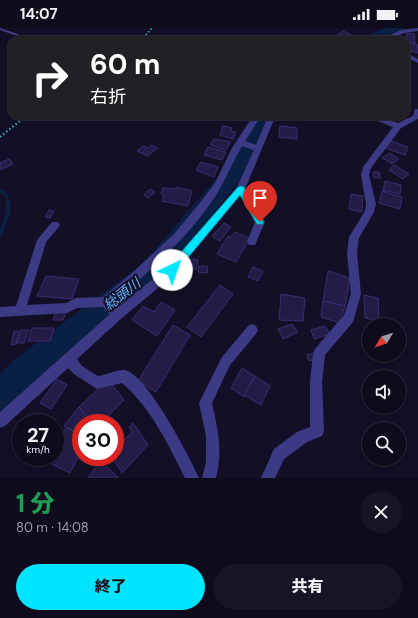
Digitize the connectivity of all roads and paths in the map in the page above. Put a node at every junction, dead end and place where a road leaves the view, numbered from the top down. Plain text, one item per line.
1 (152, 28) edge
2 (413, 28) edge
3 (0, 29) edge
4 (418, 29) edge
5 (17, 36) dead end
6 (145, 36) edge
7 (392, 36) edge
8 (21, 120) edge
9 (254, 120) edge
10 (271, 120) edge
11 (381, 120) edge
12 (409, 120) edge
13 (398, 126) junction
14 (0, 137) edge
15 (240, 142) junction
16 (258, 149) junction
17 (241, 189) junction
18 (55, 225) dead end
19 (252, 242) dead end
20 (105, 302) junction
21 (20, 311) junction
22 (0, 312) edge
23 (118, 314) junction
24 (252, 330) dead end
25 (68, 359) junction
26 (0, 421) edge
27 (192, 478) edge
28 (210, 478) edge
29 (268, 478) edge

1 - 6 path
2 - 4 street
3 - 5 lane
4 - 7 street
8 - 14 path
9 - 15 street
10 - 16 street
11 - 13 street
12 - 13 street
13 - 29 street
15 - 16 street
15 - 20 street
16 - 17 street
17 - 19 street
17 - 23 street
18 - 21 street
20 - 21 street
20 - 23 street
21 - 22 street
23 - 25 street
24 - 28 street
25 - 26 street
25 - 27 street

